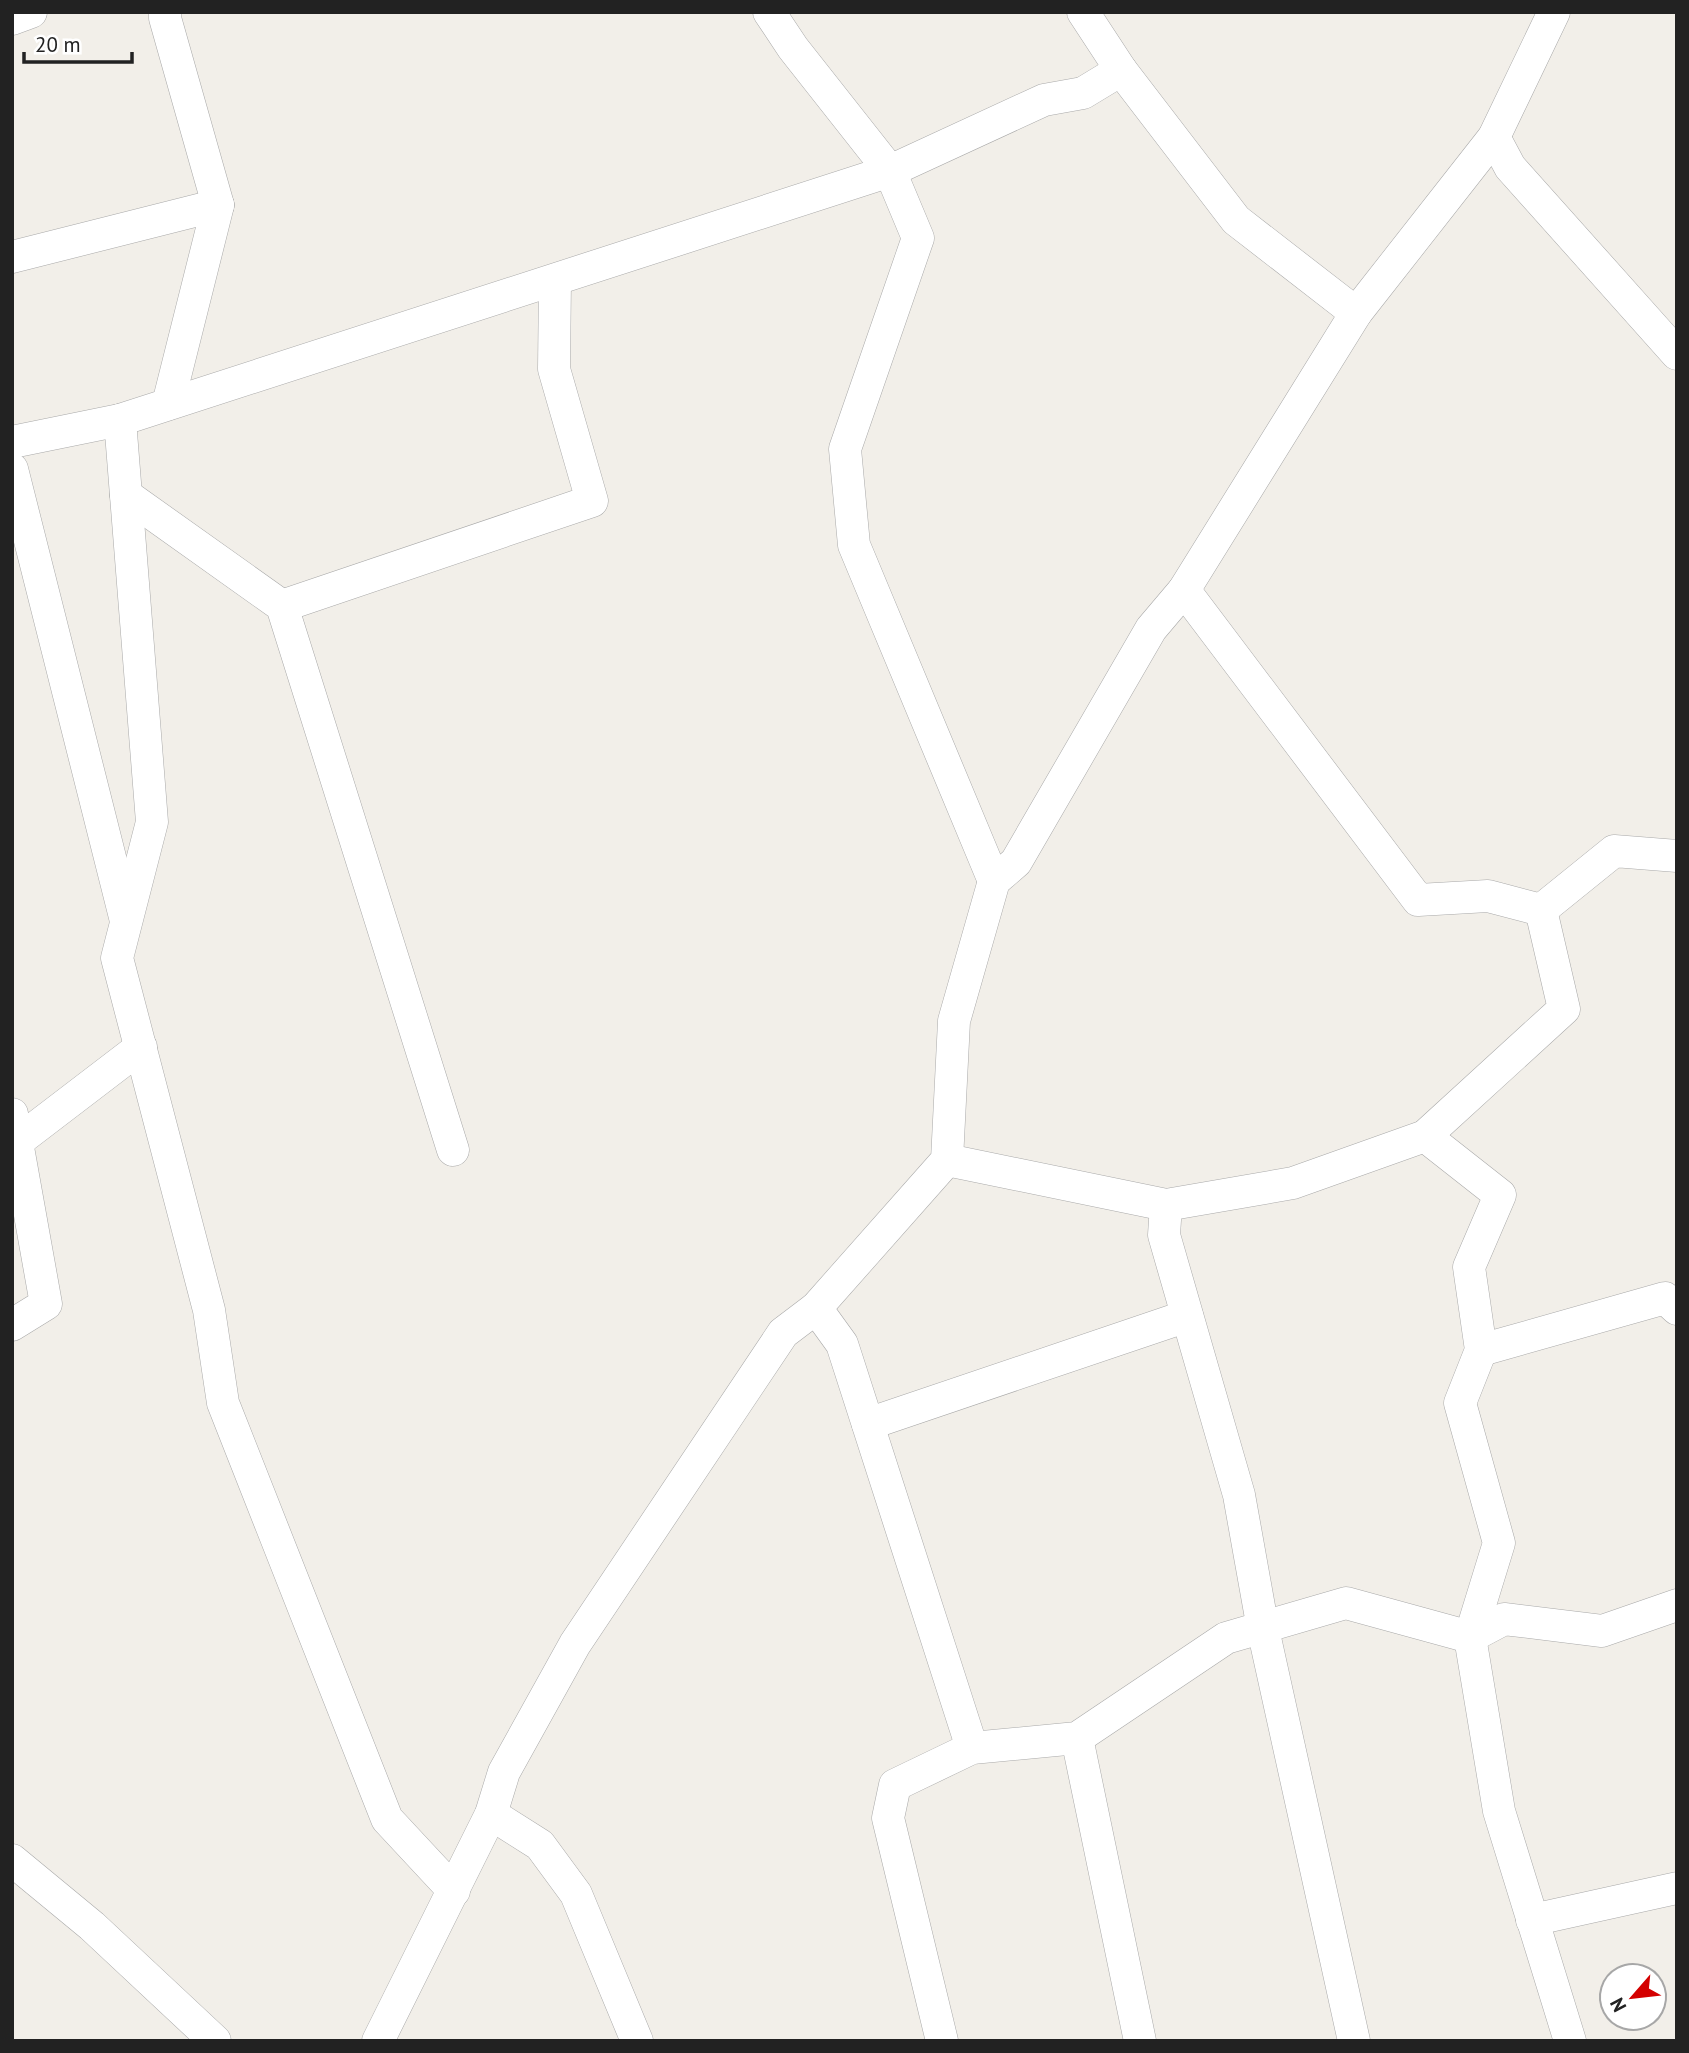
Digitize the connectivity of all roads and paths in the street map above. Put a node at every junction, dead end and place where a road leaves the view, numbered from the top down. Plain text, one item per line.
1 (31, 12) edge
2 (165, 12) edge
3 (769, 12) edge
4 (1083, 12) edge
5 (1555, 12) edge
6 (12, 19) edge
7 (1121, 70) junction
8 (1494, 137) junction
9 (890, 171) junction
10 (218, 205) junction
11 (12, 257) edge
12 (555, 280) junction
13 (1356, 313) junction
14 (1677, 354) edge
15 (168, 404) junction
16 (120, 420) junction
17 (12, 442) edge
18 (12, 469) edge
19 (126, 495) junction
20 (1184, 590) junction
21 (282, 606) junction
22 (1677, 856) edge
23 (994, 881) junction
24 (1541, 910) junction
25 (127, 922) junction
26 (141, 1047) junction
27 (15, 1128) edge
28 (1425, 1136) junction
29 (453, 1150) dead end
30 (947, 1160) junction
31 (1166, 1205) junction
32 (816, 1308) junction
33 (1677, 1309) edge
34 (1187, 1316) junction
35 (12, 1325) edge
36 (1481, 1350) junction
37 (867, 1424) junction
38 (1677, 1605) edge
39 (1263, 1629) junction
40 (1470, 1637) junction
41 (1077, 1738) junction
42 (972, 1748) junction
43 (491, 1814) junction
44 (12, 1860) edge
45 (1677, 1888) edge
46 (454, 1891) junction
47 (1532, 1920) junction
48 (215, 2041) edge
49 (378, 2041) edge
50 (637, 2041) edge
51 (942, 2041) edge
52 (1140, 2041) edge
53 (1354, 2041) edge
54 (1570, 2041) edge

1 - 6 street
2 - 10 street
3 - 9 street
4 - 7 street
5 - 8 street
7 - 9 street
7 - 13 street
8 - 13 street
8 - 14 street
9 - 12 street
9 - 23 street
10 - 11 street
10 - 15 street
12 - 15 street
12 - 21 street
13 - 20 street
15 - 16 street
16 - 17 street
16 - 19 street
18 - 25 street
19 - 21 street
19 - 25 street
20 - 23 street
20 - 24 street
21 - 29 street
22 - 24 street
23 - 30 street
24 - 28 street
25 - 26 street
26 - 27 street
26 - 46 street
27 - 35 street
28 - 31 street
28 - 36 street
30 - 31 street
30 - 32 street
31 - 34 street
32 - 37 street
32 - 43 street
33 - 36 street
34 - 37 street
34 - 39 street
36 - 40 street
37 - 42 street
38 - 40 street
39 - 40 street
39 - 41 street
39 - 53 street
40 - 47 street
41 - 42 street
41 - 52 street
42 - 51 street
43 - 46 street
43 - 50 street
44 - 48 street
45 - 47 street
46 - 49 street
47 - 54 street

